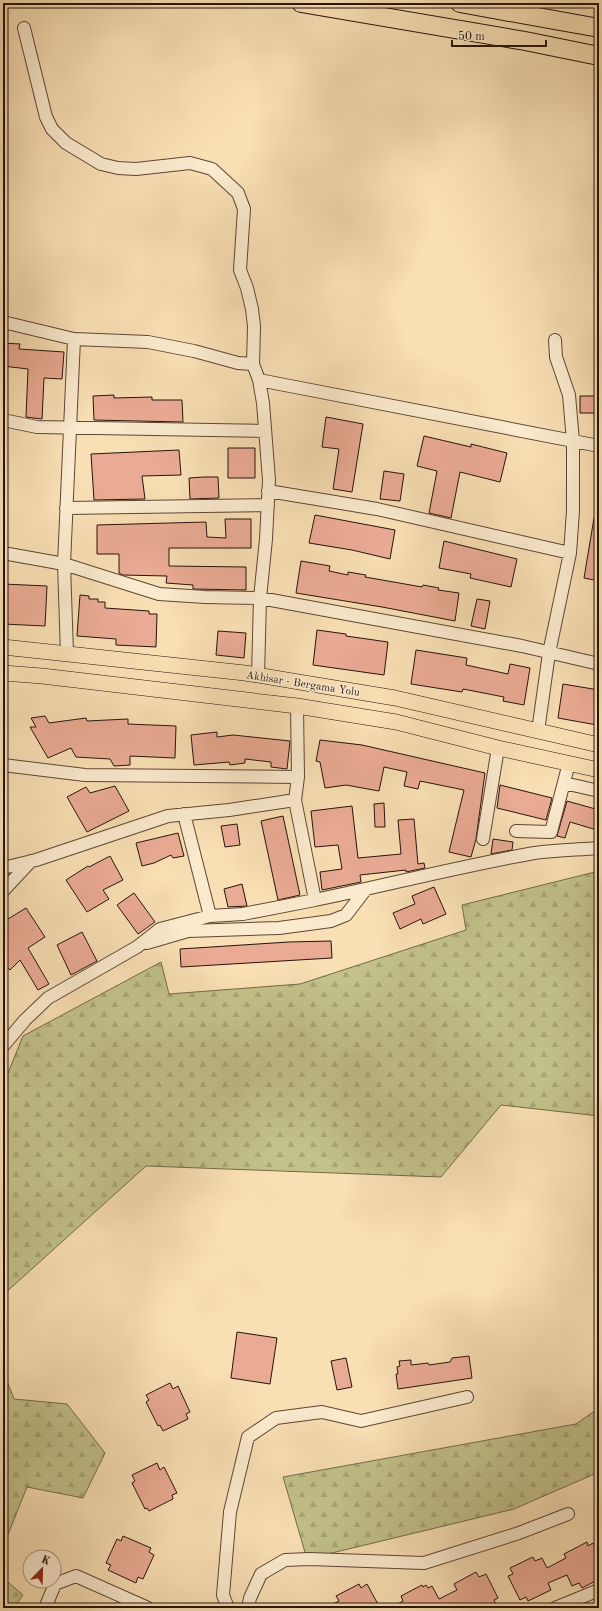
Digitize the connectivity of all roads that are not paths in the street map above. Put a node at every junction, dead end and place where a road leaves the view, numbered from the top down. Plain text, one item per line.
1 (301, 3) edge
2 (460, 3) edge
3 (24, 28) dead end
4 (599, 28) edge
5 (599, 56) edge
6 (3, 322) edge
7 (74, 339) junction
8 (555, 340) dead end
9 (253, 364) junction
10 (258, 380) junction
11 (3, 420) edge
12 (70, 428) junction
13 (265, 431) junction
14 (573, 441) junction
15 (599, 446) edge
16 (268, 491) junction
17 (268, 505) junction
18 (66, 508) junction
19 (3, 553) edge
20 (570, 553) junction
21 (64, 564) junction
22 (260, 598) junction
23 (3, 647) edge
24 (549, 653) junction
25 (67, 654) junction
26 (599, 664) edge
27 (3, 673) edge
28 (258, 676) junction
29 (297, 706) junction
30 (538, 731) junction
31 (599, 745) edge
32 (498, 748) junction
33 (569, 763) junction
34 (3, 765) edge
35 (599, 770) edge
36 (298, 777) junction
37 (564, 783) junction
38 (599, 791) edge
39 (295, 800) junction
40 (184, 814) junction
41 (516, 831) dead end
42 (483, 839) dead end
43 (599, 848) edge
44 (32, 861) junction
45 (3, 868) edge
46 (366, 889) junction
47 (3, 891) edge
48 (315, 900) junction
49 (210, 916) junction
50 (137, 947) junction
51 (3, 1046) edge
52 (468, 1396) dead end
53 (568, 1514) dead end
54 (599, 1590) edge
55 (45, 1608) edge
56 (148, 1608) edge
57 (228, 1608) edge
58 (248, 1608) edge
59 (555, 1608) edge

1 - 5 highway
2 - 4 highway
3 - 9 street
6 - 7 street
7 - 9 street
7 - 12 street
8 - 14 street
9 - 10 street
10 - 13 street
10 - 14 street
11 - 12 street
12 - 13 street
12 - 18 street
13 - 16 street
14 - 15 street
14 - 20 street
16 - 17 street
16 - 20 street
17 - 18 street
17 - 22 street
18 - 21 street
19 - 21 street
20 - 24 street
21 - 22 street
21 - 25 street
22 - 24 street
22 - 28 street
23 - 25 main road, Akhisar - Bergama Yolu
24 - 26 street
24 - 30 street
25 - 28 main road, Akhisar - Bergama Yolu
27 - 29 main road
28 - 30 main road, Akhisar - Bergama Yolu
29 - 32 main road
29 - 36 street
30 - 31 main road, Akhisar - Bergama Yolu
32 - 33 main road
32 - 42 street
33 - 35 main road
33 - 37 street
34 - 36 street
36 - 39 street
37 - 38 street
37 - 41 street
39 - 40 street
39 - 48 street
40 - 44 street
40 - 49 street
43 - 46 street
44 - 45 street
44 - 47 street
46 - 48 street
46 - 50 street
48 - 49 street
49 - 50 street
50 - 51 street
52 - 57 street
53 - 58 street
54 - 59 street
55 - 56 street

